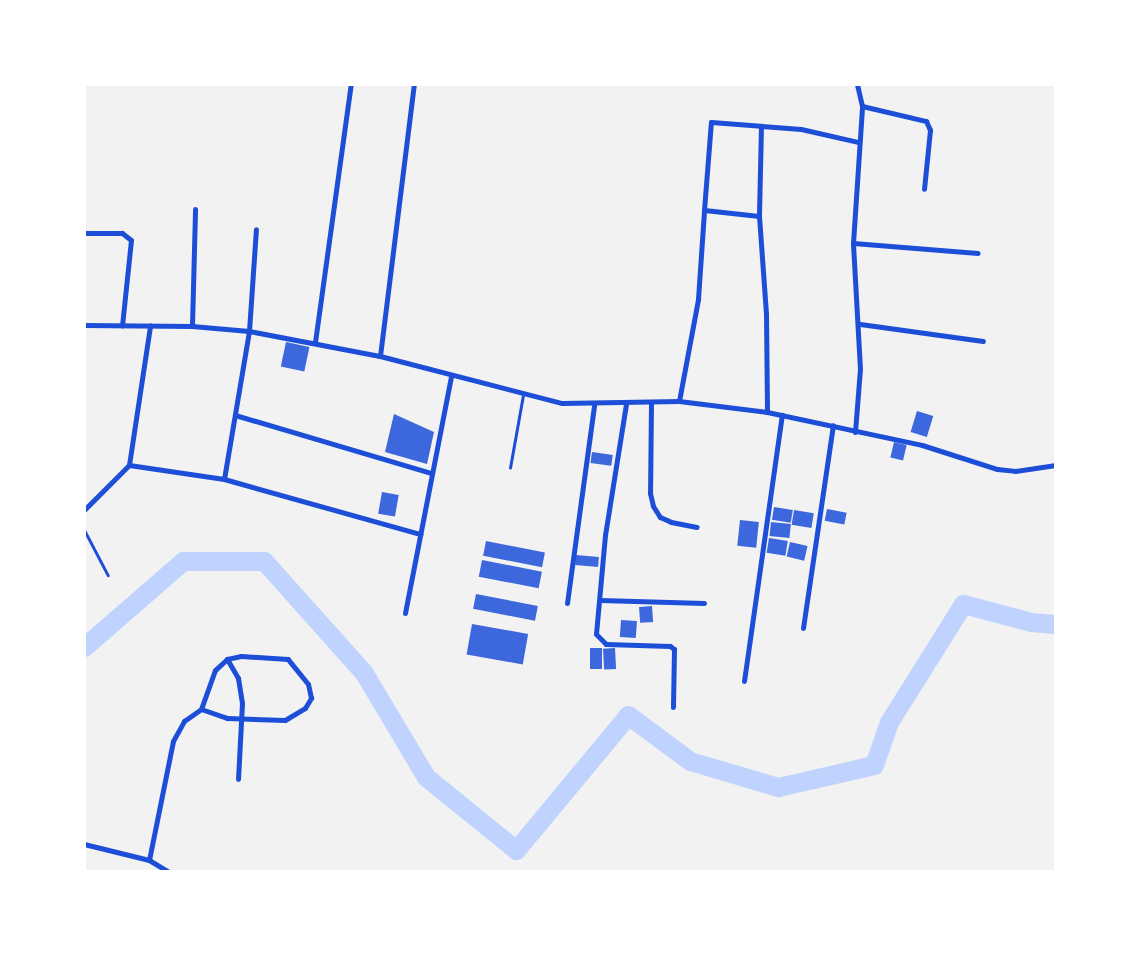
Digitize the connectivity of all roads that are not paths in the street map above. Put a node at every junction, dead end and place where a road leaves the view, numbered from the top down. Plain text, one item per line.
1 (351, 84) edge
2 (415, 84) edge
3 (858, 84) edge
4 (862, 106) junction
5 (761, 126) junction
6 (858, 142) junction
7 (924, 189) dead end
8 (195, 209) dead end
9 (704, 209) junction
10 (759, 216) junction
11 (256, 229) dead end
12 (84, 233) edge
13 (853, 243) junction
14 (978, 253) dead end
15 (860, 324) junction
16 (84, 325) edge
17 (122, 326) junction
18 (150, 326) junction
19 (192, 326) junction
20 (249, 331) junction
21 (983, 341) dead end
22 (315, 342) junction
23 (380, 356) junction
24 (451, 376) junction
25 (523, 395) junction
26 (680, 401) junction
27 (651, 403) junction
28 (626, 404) junction
29 (594, 405) junction
30 (766, 412) junction
31 (235, 415) junction
32 (782, 415) junction
33 (833, 425) junction
34 (855, 432) junction
35 (129, 465) junction
36 (1056, 465) edge
37 (510, 468) dead end
38 (431, 473) junction
39 (225, 479) junction
40 (84, 510) edge
41 (697, 527) dead end
42 (84, 529) edge
43 (420, 534) junction
44 (108, 575) dead end
45 (600, 600) junction
46 (567, 603) dead end
47 (704, 603) dead end
48 (405, 613) dead end
49 (803, 628) dead end
50 (227, 659) junction
51 (744, 681) dead end
52 (673, 707) dead end
53 (201, 709) junction
54 (241, 719) junction
55 (238, 779) dead end
56 (84, 844) edge
57 (149, 860) junction
58 (169, 872) edge

1 - 22 street
2 - 23 street
3 - 4 street
4 - 6 street
4 - 7 street
5 - 6 street
5 - 9 street
5 - 10 street
6 - 13 street
8 - 19 street
9 - 10 street
9 - 26 street
10 - 30 street
11 - 20 street
12 - 17 street
13 - 14 street
13 - 15 street
15 - 21 street
15 - 34 street
16 - 17 street
17 - 18 street
18 - 19 street
18 - 35 street
19 - 20 street
20 - 22 street
20 - 31 street
22 - 23 street
23 - 24 street
24 - 25 street
24 - 38 street
25 - 29 street
25 - 37 lane
26 - 27 street
26 - 30 street
27 - 28 street
27 - 41 street
28 - 29 street
28 - 45 street
29 - 46 street
30 - 32 street
31 - 38 street
31 - 39 street
32 - 33 street
32 - 51 street
33 - 34 street
33 - 49 street
34 - 36 street
35 - 39 street
35 - 40 street
38 - 43 street
39 - 43 street
42 - 44 lane
43 - 48 street
45 - 47 street
45 - 52 street
50 - 53 street
50 - 54 street
50 - 54 street
53 - 54 street
53 - 57 street
54 - 55 street
56 - 57 street
57 - 58 street

